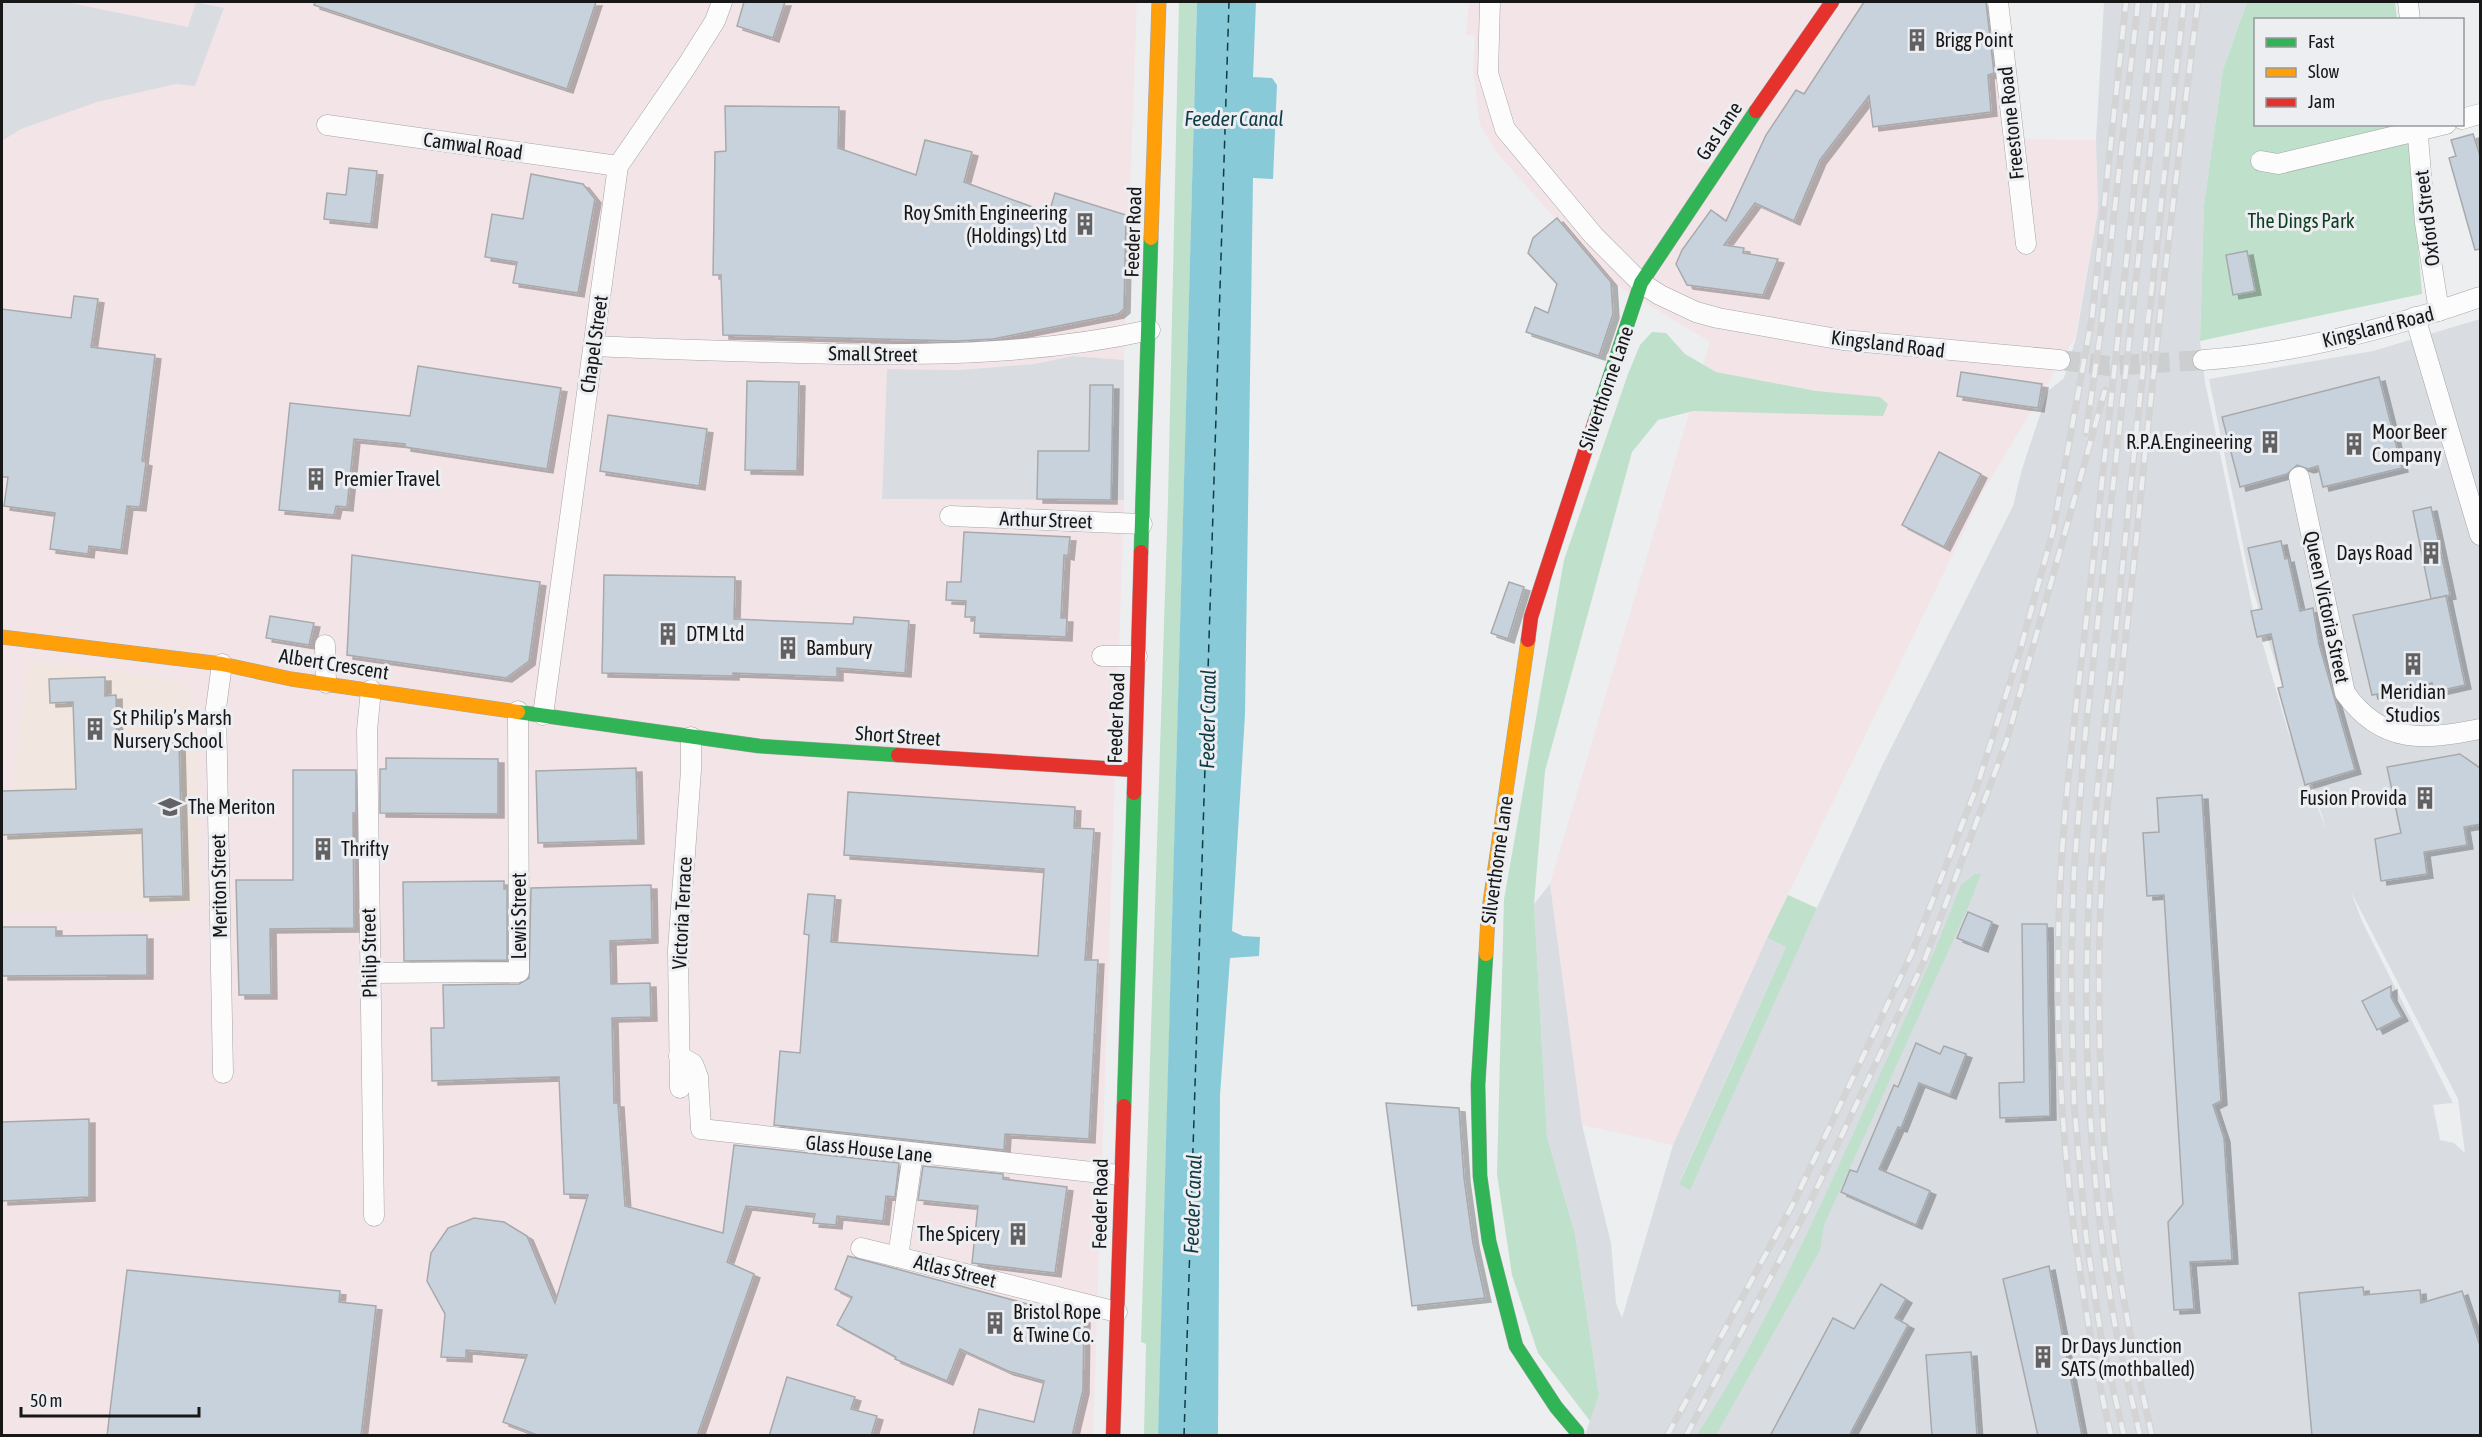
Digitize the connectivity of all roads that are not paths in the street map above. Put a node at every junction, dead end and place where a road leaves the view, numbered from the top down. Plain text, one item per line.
1 (722, 2) edge
2 (1159, 2) edge
3 (1490, 2) edge
4 (1832, 2) edge
5 (1998, 2) edge
6 (2408, 2) edge
7 (2410, 18) edge
8 (2481, 114) edge
9 (2464, 119) edge
10 (327, 125) dead end
11 (2435, 126) edge
12 (2418, 129) edge
13 (2261, 161) dead end
14 (618, 166) junction
15 (2026, 244) dead end
16 (1641, 283) junction
17 (2481, 297) edge
18 (2439, 311) junction
19 (2415, 317) junction
20 (1150, 330) junction
21 (594, 346) junction
22 (2060, 360) tunnel mouth
23 (2203, 360) tunnel mouth
24 (2299, 477) dead end
25 (950, 516) dead end
26 (1142, 524) junction
27 (2481, 535) edge
28 (2, 637) edge
29 (325, 645) dead end
30 (1102, 656) dead end
31 (1137, 656) junction
32 (222, 664) junction
33 (326, 683) junction
34 (371, 690) junction
35 (518, 711) junction
36 (543, 715) junction
37 (2481, 729) edge
38 (659, 733) joint
39 (691, 737) junction
40 (1134, 770) junction
41 (370, 973) junction
42 (679, 1056) junction
43 (224, 1073) dead end
44 (680, 1088) dead end
45 (913, 1154) junction
46 (1119, 1175) junction
47 (374, 1216) dead end
48 (861, 1248) dead end
49 (898, 1257) junction
50 (1117, 1312) junction
51 (1576, 1432) dead end
52 (1113, 1436) edge

1 - 14 street, Chapel Street
2 - 20 street, Feeder Road
3 - 16 street
4 - 16 street, Gas Lane
5 - 15 street, Freestone Road
6 - 7 street
8 - 9 street
10 - 14 street, Camwal Road
11 - 12 street
12 - 13 street
12 - 18 street, Oxford Street
14 - 21 street, Chapel Street
16 - 22 street, Kingsland Road
16 - 51 street, Silverthorne Lane
17 - 18 street, Kingsland Road
18 - 19 street, Kingsland Road
19 - 23 street, Kingsland Road
19 - 27 street
20 - 21 street, Small Street
20 - 26 street, Feeder Road
21 - 36 street, Chapel Street
24 - 37 street, Queen Victoria Street
25 - 26 street, Arthur Street
26 - 31 street, Feeder Road
28 - 32 street, Albert Crescent
29 - 33 street
30 - 31 street
31 - 40 street, Feeder Road
32 - 33 street, Albert Crescent
32 - 43 street, Meriton Street
33 - 34 street, Albert Crescent
34 - 35 street, Albert Crescent
34 - 41 street, Philip Street
35 - 36 street, Albert Crescent
35 - 41 street, Lewis Street
36 - 38 street, Albert Crescent
38 - 39 street, Short Street
39 - 40 street, Short Street
39 - 42 street, Victoria Terrace
40 - 46 street, Feeder Road
41 - 47 street, Philip Street
42 - 44 street, Victoria Terrace
42 - 45 street, Glass House Lane
45 - 46 street, Glass House Lane
45 - 49 street, Atlas Street
46 - 50 street, Feeder Road
48 - 49 street, Atlas Street
49 - 50 street, Atlas Street
50 - 52 street, Feeder Road

